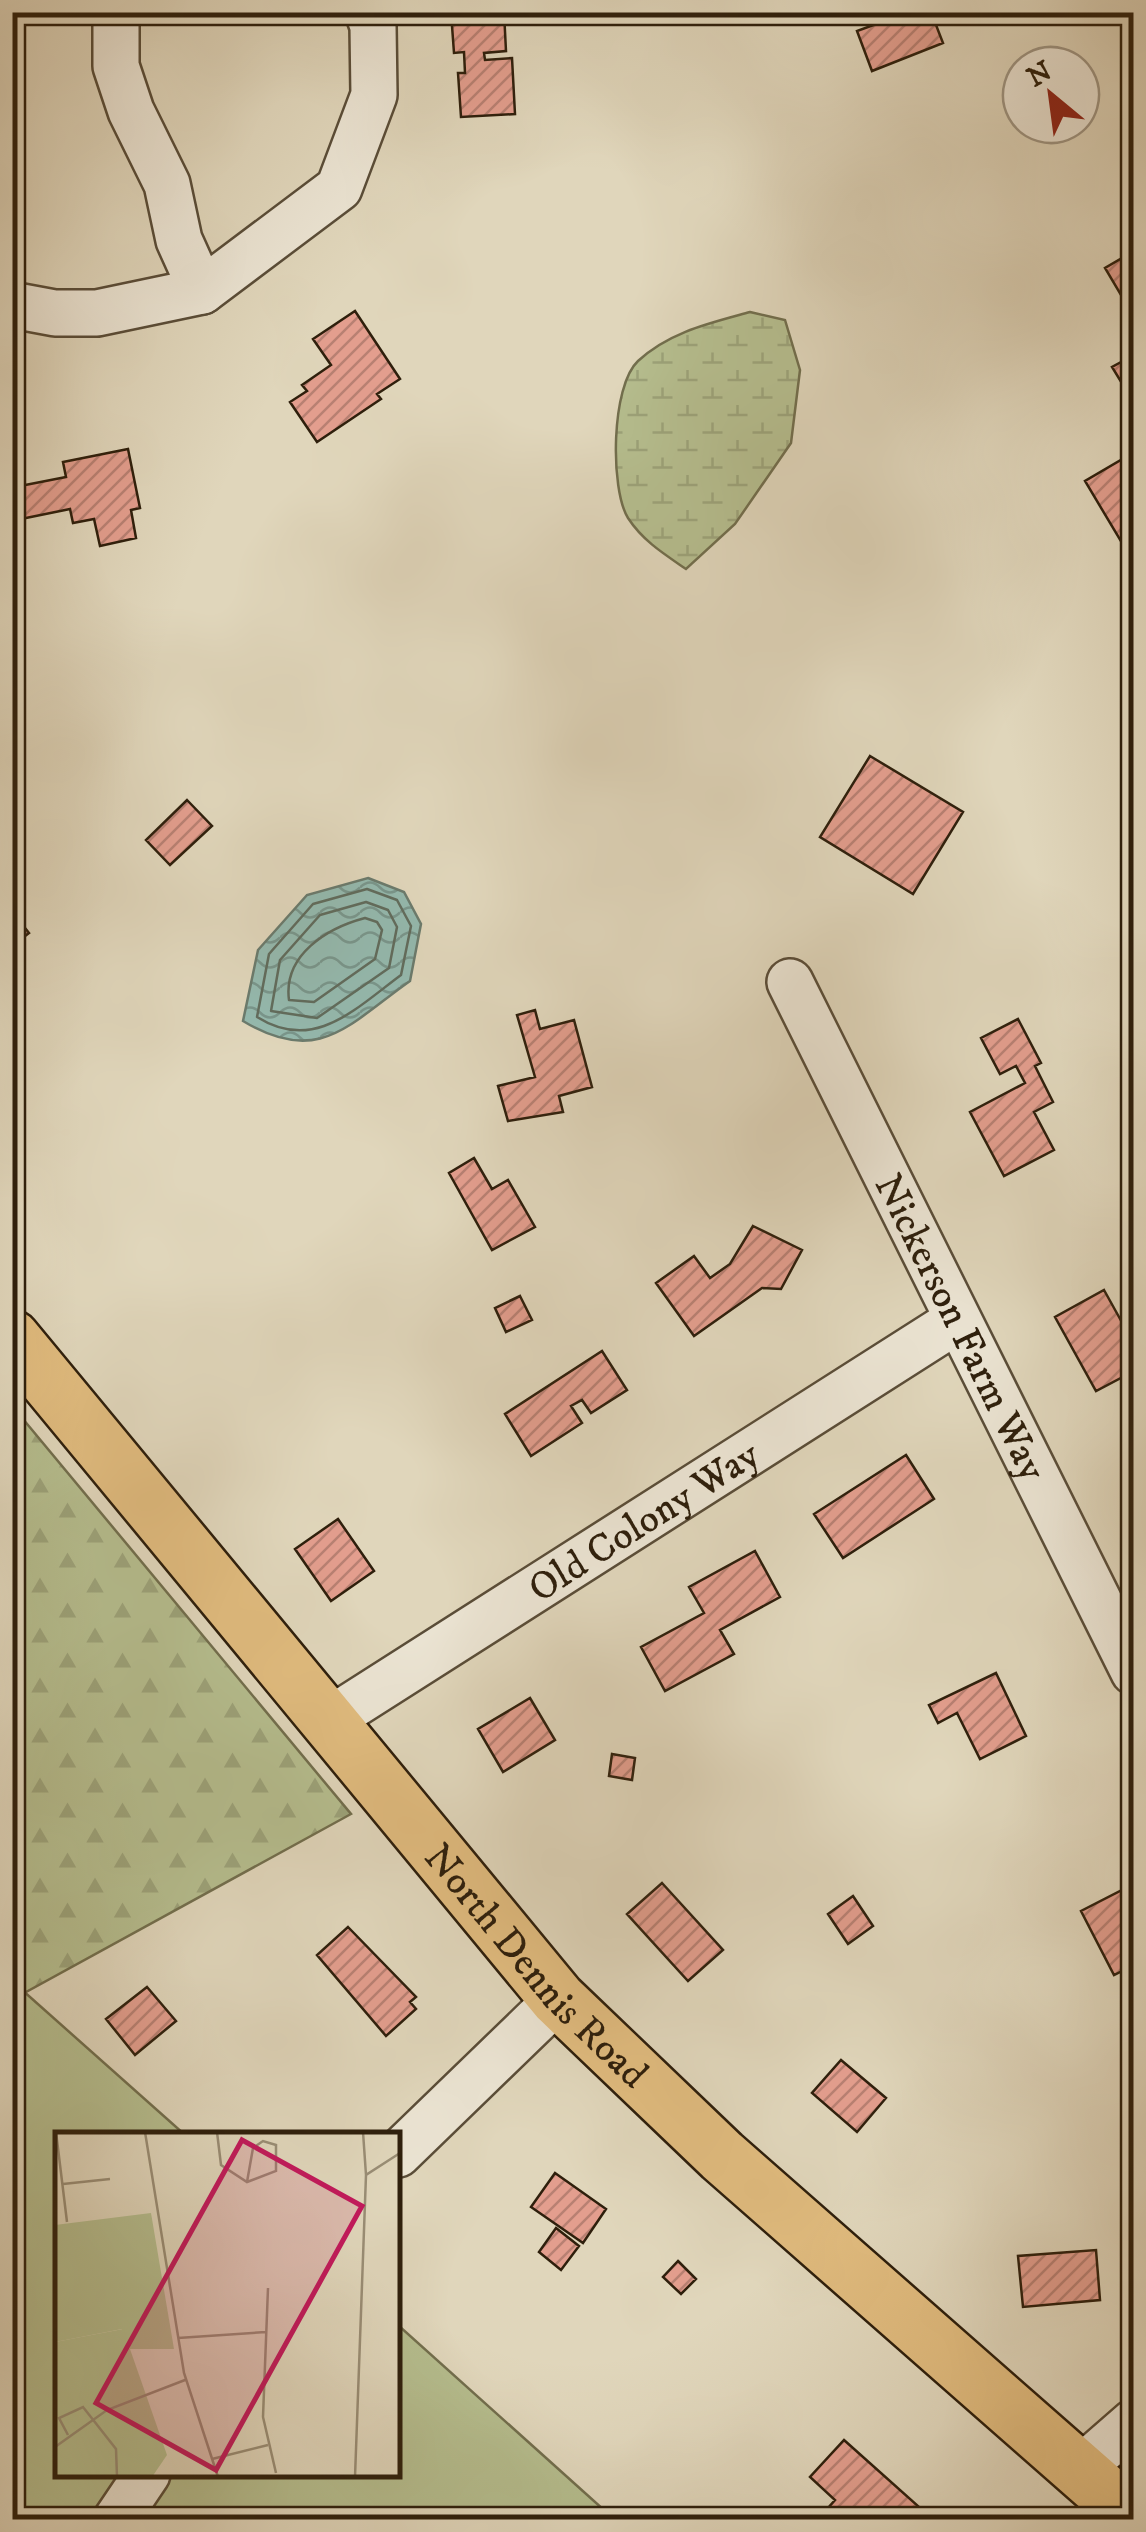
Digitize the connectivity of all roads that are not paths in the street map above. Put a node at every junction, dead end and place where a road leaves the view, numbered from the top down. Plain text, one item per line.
1 (116, 12) edge
2 (368, 12) edge
3 (202, 291) junction
4 (12, 304) edge
5 (790, 982) dead end
6 (956, 1321) junction
7 (12, 1338) edge
8 (1134, 1672) edge
9 (331, 1719) junction
10 (558, 1998) junction
11 (400, 2152) edge
12 (1134, 2422) edge
13 (1080, 2470) junction
14 (146, 2477) edge
15 (1134, 2518) edge
16 (116, 2520) edge

1 - 3 street
2 - 3 street
3 - 4 street
5 - 6 street, Nickerson Farm Way
6 - 8 street, Nickerson Farm Way
6 - 9 street, Old Colony Way
7 - 9 main road, North Dennis Road
9 - 10 main road, North Dennis Road
10 - 11 street
10 - 13 main road, North Dennis Road
12 - 13 street
13 - 15 main road, North Dennis Road
14 - 16 street

